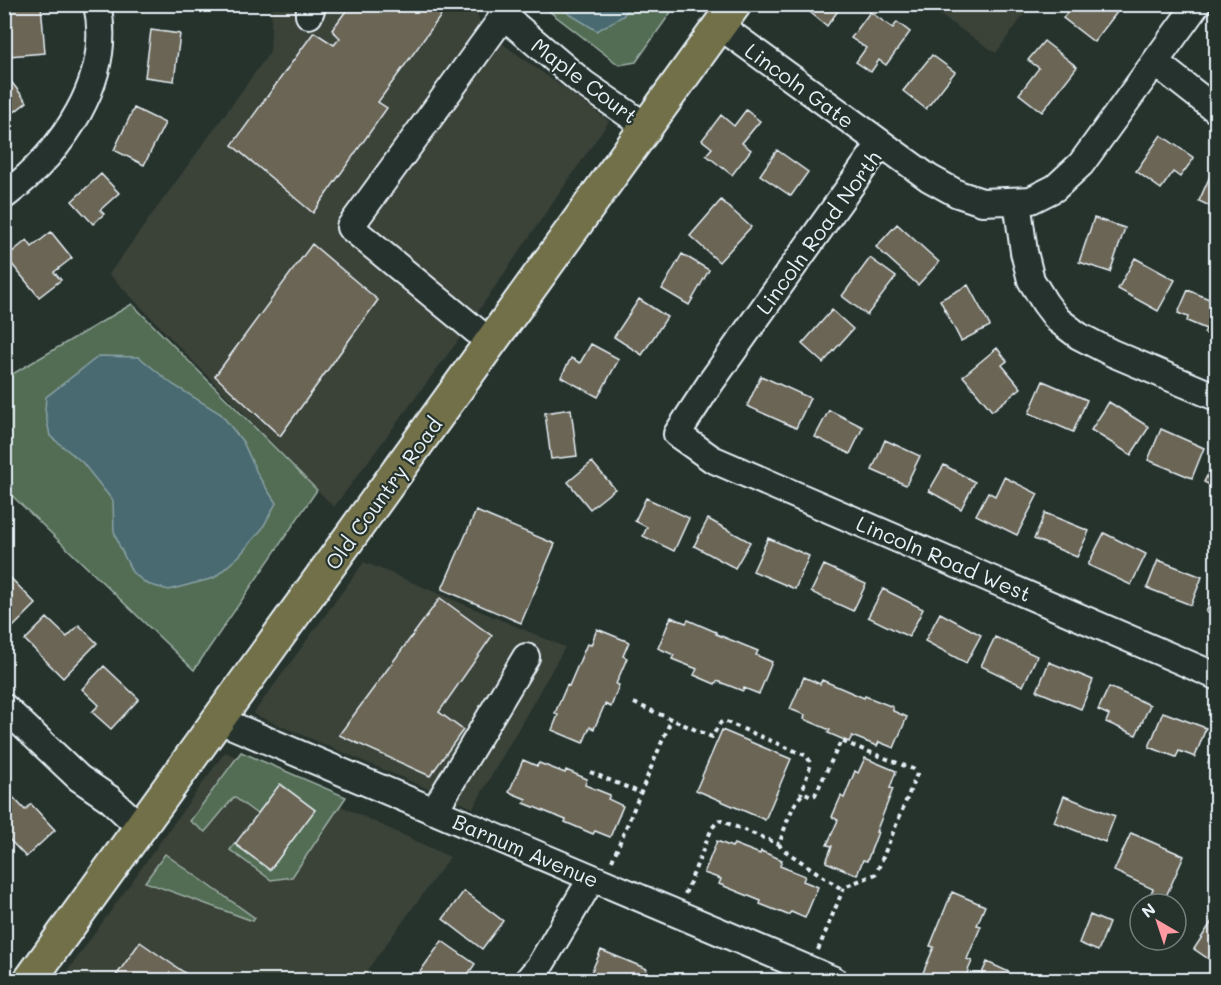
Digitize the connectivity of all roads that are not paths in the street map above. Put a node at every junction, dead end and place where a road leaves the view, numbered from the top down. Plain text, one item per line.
1 (97, 4) edge
2 (1197, 4) edge
3 (503, 9) edge
4 (728, 16) edge
5 (1155, 62) junction
6 (1216, 110) edge
7 (647, 127) junction
8 (881, 143) junction
9 (4, 196) edge
10 (1017, 201) junction
11 (491, 343) junction
12 (1216, 397) edge
13 (677, 434) joint
14 (526, 657) dead end
15 (1216, 676) edge
16 (4, 707) edge
17 (219, 720) junction
18 (434, 811) junction
19 (141, 828) junction
20 (602, 871) junction
21 (30, 981) edge
22 (528, 981) edge
23 (834, 981) edge

1 - 9 street
2 - 5 street, Lincoln Road North
3 - 7 street, Maple Court
3 - 11 street
4 - 7 main road, Old Country Road
4 - 8 street, Lincoln Gate
5 - 6 street
5 - 10 street, Lincoln Road North
7 - 11 main road, Old Country Road
8 - 10 street, Lincoln Road North
8 - 13 street, Lincoln Road North
10 - 12 street
11 - 17 main road, Old Country Road
13 - 15 street, Lincoln Road West
14 - 18 street
16 - 19 street
17 - 18 street, Barnum Avenue
17 - 19 main road, Old Country Road
18 - 20 street, Barnum Avenue
19 - 21 main road, Old Country Road
20 - 22 street
20 - 23 street, Barnum Avenue

